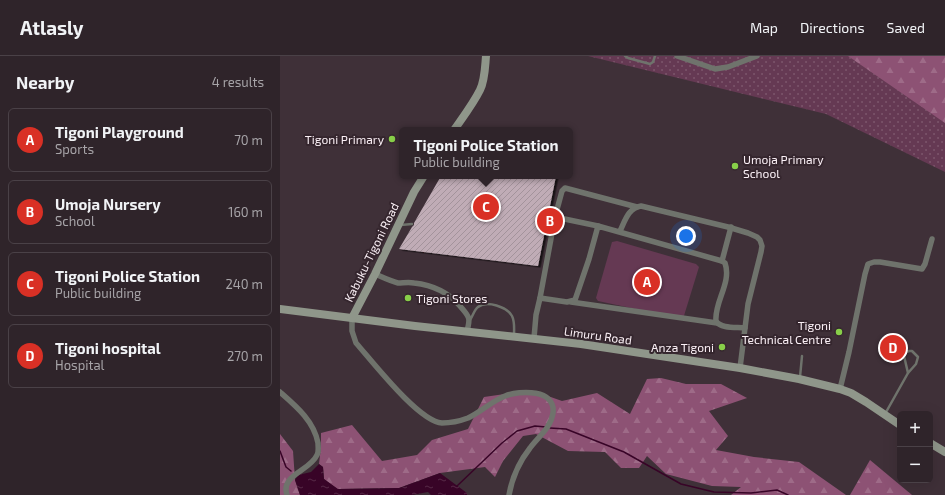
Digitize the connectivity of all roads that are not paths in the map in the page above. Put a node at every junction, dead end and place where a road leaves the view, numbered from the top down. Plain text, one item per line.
1 (486, 56) edge
2 (625, 56) edge
3 (655, 56) edge
4 (677, 56) edge
5 (757, 56) edge
6 (456, 127) edge
7 (422, 179) edge
8 (637, 207) junction
9 (555, 217) junction
10 (412, 224) dead end
11 (398, 225) junction
12 (598, 226) junction
13 (731, 228) junction
14 (620, 231) junction
15 (932, 239) dead end
16 (722, 261) junction
17 (375, 274) junction
18 (540, 298) junction
19 (571, 302) junction
20 (280, 309) edge
21 (352, 318) junction
22 (469, 322) junction
23 (717, 323) junction
24 (745, 328) junction
25 (467, 331) junction
26 (513, 336) junction
27 (534, 338) junction
28 (802, 356) dead end
29 (740, 368) junction
30 (908, 373) junction
31 (799, 379) junction
32 (840, 389) junction
33 (280, 392) edge
34 (885, 414) junction
35 (897, 423) edge
36 (933, 445) edge
37 (945, 452) edge
38 (287, 495) edge
39 (509, 495) edge

1 - 6 main road
2 - 3 lane
4 - 5 street
7 - 11 main road, Kabuku-Tigoni Road
8 - 9 street
8 - 13 street
8 - 14 street
9 - 12 street
9 - 18 street
10 - 11 lane
11 - 17 main road, Kabuku-Tigoni Road
12 - 14 street
12 - 19 street
13 - 16 street
13 - 24 street
14 - 16 street
15 - 32 street
16 - 23 street
17 - 21 main road, Kabuku-Tigoni Road
17 - 22 street
18 - 19 street
18 - 27 street
19 - 23 street
20 - 21 main road, Limuru Road
21 - 25 main road, Limuru Road
21 - 39 street
22 - 25 street
22 - 26 lane
23 - 24 street
24 - 29 street
25 - 26 main road, Limuru Road
26 - 27 main road, Limuru Road
27 - 29 main road, Limuru Road
28 - 31 lane
29 - 31 main road, Limuru Road
30 - 30 lane
30 - 34 lane
31 - 32 main road, Limuru Road
32 - 34 main road, Limuru Road
33 - 38 street
34 - 35 main road, Limuru Road
36 - 37 main road

